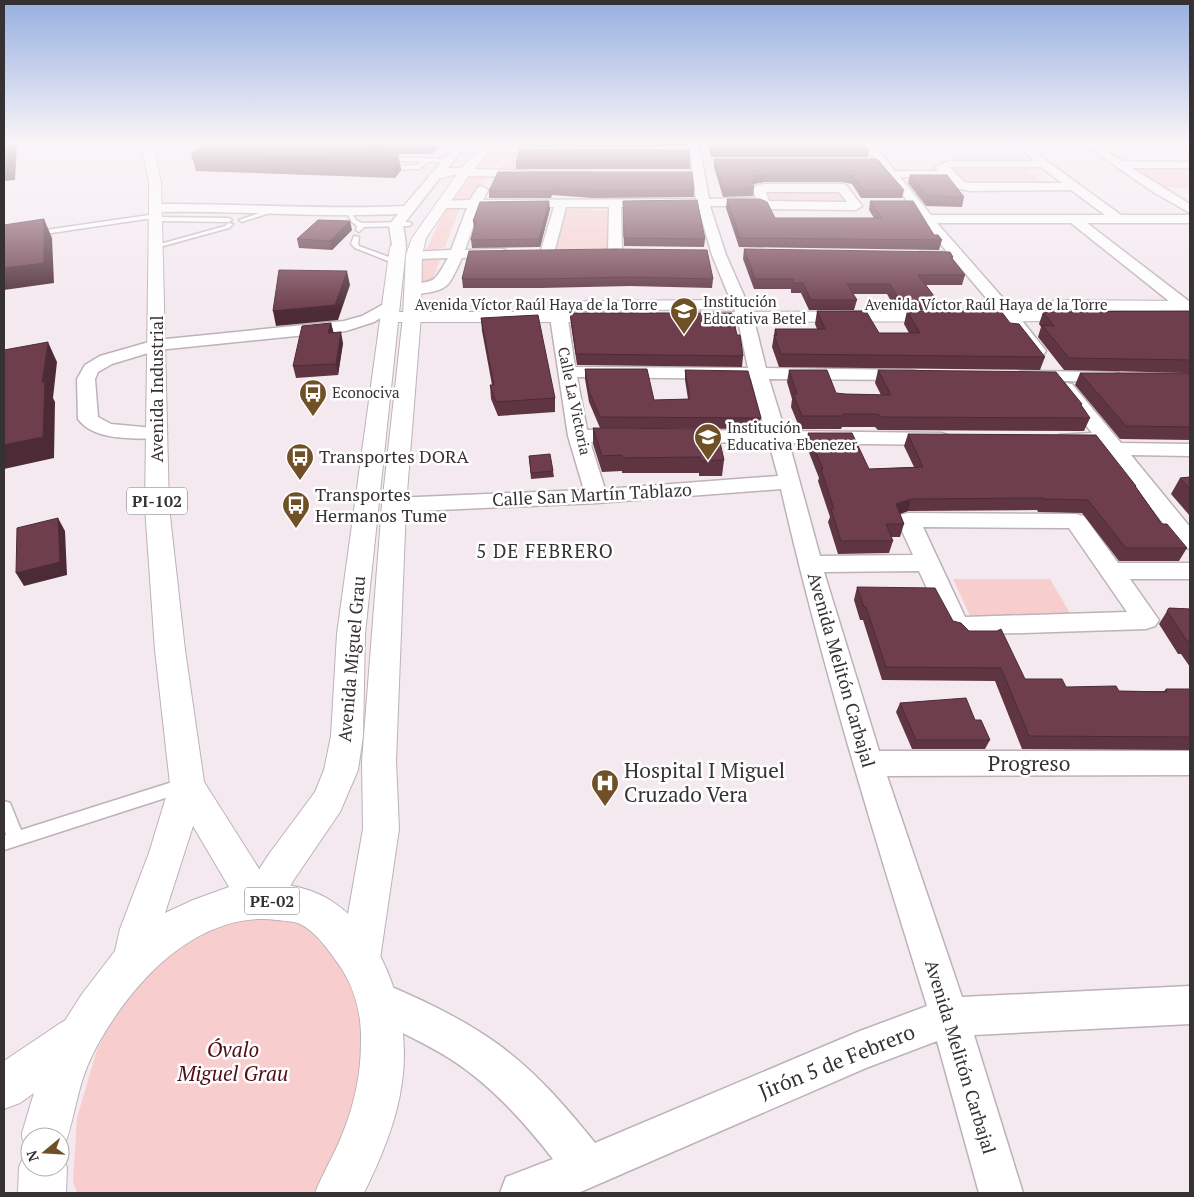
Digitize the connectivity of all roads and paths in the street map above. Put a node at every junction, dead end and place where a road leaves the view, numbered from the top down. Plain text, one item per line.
1 (156, 200) edge
2 (426, 200) edge
3 (443, 200) edge
4 (477, 200) edge
5 (856, 200) edge
6 (912, 200) edge
7 (1093, 200) edge
8 (1175, 200) edge
9 (703, 202) junction
10 (763, 202) joint
11 (475, 203) junction
12 (561, 203) junction
13 (615, 203) junction
14 (442, 204) junction
15 (895, 204) edge
16 (915, 204) junction
17 (1190, 209) edge
18 (274, 210) junction
19 (156, 215) junction
20 (229, 218) junction
21 (927, 219) junction
22 (1074, 219) junction
23 (1118, 219) junction
24 (1190, 219) edge
25 (242, 220) dead end
26 (357, 223) junction
27 (403, 234) junction
28 (4, 238) edge
29 (156, 246) junction
30 (566, 252) edge
31 (615, 252) edge
32 (517, 253) edge
33 (457, 254) junction
34 (700, 254) edge
35 (719, 254) junction
36 (739, 255) dead end
37 (909, 256) edge
38 (959, 256) junction
39 (399, 308) junction
40 (1188, 309) edge
41 (1005, 310) junction
42 (558, 311) junction
43 (742, 311) junction
44 (156, 345) junction
45 (567, 372) junction
46 (758, 374) junction
47 (927, 375) edge
48 (1007, 376) edge
49 (1057, 376) junction
50 (1133, 378) edge
51 (157, 433) junction
52 (578, 436) junction
53 (776, 438) junction
54 (961, 439) edge
55 (1049, 439) edge
56 (1117, 450) junction
57 (1190, 450) edge
58 (1190, 464) edge
59 (790, 482) junction
60 (597, 496) junction
61 (394, 505) junction
62 (1190, 542) edge
63 (928, 563) junction
64 (810, 564) junction
65 (1111, 571) junction
66 (1190, 571) edge
67 (1190, 763) edge
68 (868, 764) junction
69 (187, 784) junction
70 (4, 808) edge
71 (10, 841) edge
72 (258, 901) junction
73 (360, 960) junction
74 (133, 962) junction
75 (377, 1000) junction
76 (1190, 1005) edge
77 (949, 1017) junction
78 (78, 1036) junction
79 (4, 1087) edge
80 (48, 1127) edge
81 (587, 1168) junction
82 (43, 1177) edge
83 (42, 1193) edge
84 (339, 1193) edge
85 (522, 1193) edge
86 (1001, 1193) edge

1 - 19 main road, Avenida Industrial / PI-102
2 - 27 main road, Avenida Miguel Grau / PE-02
3 - 14 main road, Avenida Miguel Grau / PE-02
4 - 11 street
5 - 10 street
6 - 16 street
7 - 23 street
8 - 17 street
9 - 10 street
9 - 13 street
9 - 35 street, Avenida Melitón Carbajal
11 - 12 street
11 - 14 street
11 - 33 street
12 - 13 street
12 - 30 street
13 - 31 street
14 - 27 main road, Avenida Miguel Grau / PE-02
15 - 16 street
16 - 21 street
18 - 20 street
18 - 25 lane
18 - 26 street
19 - 20 street
19 - 28 lane
19 - 29 main road, Avenida Industrial / PI-102
20 - 29 lane
21 - 22 street
21 - 38 street
22 - 23 street
22 - 40 street
23 - 24 street
26 - 27 street
26 - 27 lane
27 - 33 street
27 - 39 main road, Avenida Miguel Grau / PE-02
29 - 44 main road, Avenida Industrial / PI-102
32 - 33 street
33 - 39 street
34 - 35 street
35 - 36 street
35 - 43 street, Avenida Melitón Carbajal
37 - 38 street
38 - 41 street
39 - 42 main road, Avenida Víctor Raúl Haya de la Torre
39 - 44 street
39 - 61 main road, Avenida Miguel Grau / PE-02
39 - 72 main road, Avenida Miguel Grau / PE-02
40 - 41 main road, Avenida Víctor Raúl Haya de la Torre
41 - 43 main road, Avenida Víctor Raúl Haya de la Torre
41 - 49 street
42 - 43 main road, Avenida Víctor Raúl Haya de la Torre
42 - 45 street, Calle La Victoria
43 - 46 street, Avenida Melitón Carbajal
44 - 51 main road, Avenida Industrial / PI-102
44 - 51 street
45 - 46 street
45 - 52 street, Calle La Victoria
46 - 47 street
46 - 53 street, Avenida Melitón Carbajal
48 - 49 street
49 - 50 street
49 - 56 street
51 - 69 main road, Avenida Industrial / PI-102
52 - 53 street
52 - 60 street, Calle La Victoria
53 - 54 street
53 - 59 street, Avenida Melitón Carbajal
55 - 56 street
56 - 57 street
56 - 58 street
56 - 62 street
59 - 60 street, Calle San Martín Tablazo
59 - 64 street, Avenida Melitón Carbajal
60 - 61 street, Calle San Martín Tablazo
61 - 73 main road, Avenida Miguel Grau / PE-02
63 - 64 street
63 - 65 street
63 - 65 street
64 - 68 street, Avenida Melitón Carbajal
65 - 66 street
67 - 68 street, Progreso
68 - 77 street, Avenida Melitón Carbajal
69 - 71 lane
69 - 72 main road, Avenida Industrial / PI-102
69 - 74 main road, Avenida Industrial / PI-102
70 - 71 lane
72 - 73 main road, PE-02
72 - 74 main road, PE-02
73 - 75 main road, PE-02
74 - 78 main road, PE-02
75 - 81 street
75 - 84 main road, PE-02
76 - 77 street, Jirón 5 de Febrero
77 - 81 street, Jirón 5 de Febrero
77 - 86 street, Avenida Melitón Carbajal
78 - 79 main road, PE-02
78 - 80 main road, PE-02
81 - 85 street, Jirón 5 de Febrero
82 - 83 main road

